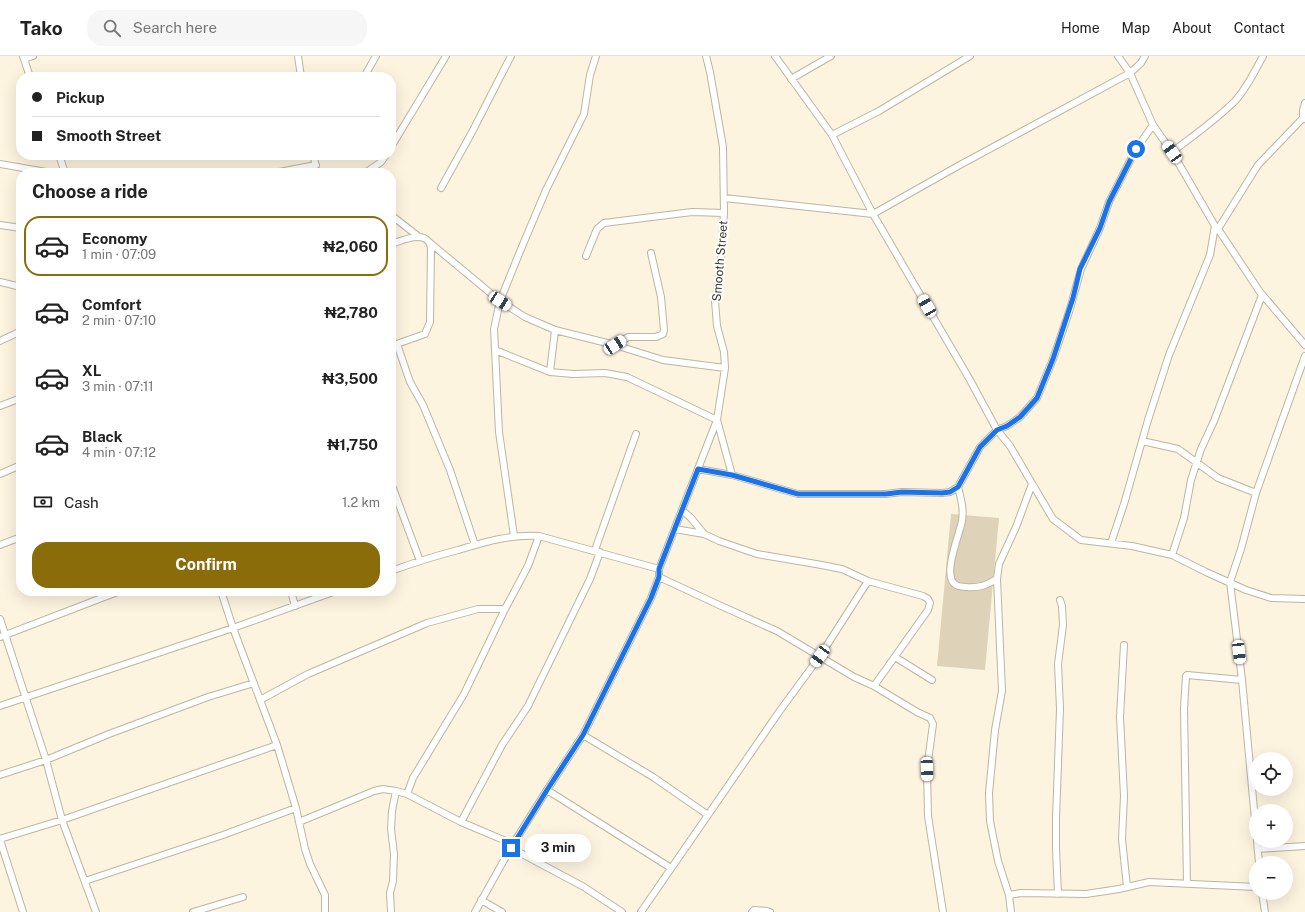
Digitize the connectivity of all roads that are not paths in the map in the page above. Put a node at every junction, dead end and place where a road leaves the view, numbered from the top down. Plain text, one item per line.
1 (33, 56) edge
2 (298, 56) edge
3 (376, 56) edge
4 (446, 56) edge
5 (511, 56) edge
6 (596, 56) edge
7 (706, 56) edge
8 (774, 56) edge
9 (831, 56) edge
10 (970, 56) edge
11 (1118, 56) edge
12 (1145, 56) edge
13 (1263, 56) edge
14 (24, 57) edge
15 (28, 72) edge
16 (300, 72) edge
17 (367, 72) edge
18 (1130, 73) junction
19 (791, 79) junction
20 (1305, 103) edge
21 (1304, 118) edge
22 (1153, 125) junction
23 (832, 135) junction
24 (396, 139) edge
25 (1172, 152) junction
26 (315, 160) edge
27 (383, 160) edge
28 (0, 164) edge
29 (316, 165) joint
30 (23, 168) edge
31 (300, 168) edge
32 (373, 168) edge
33 (441, 188) dead end
34 (724, 198) junction
35 (724, 213) junction
36 (873, 214) junction
37 (396, 219) edge
38 (0, 226) edge
39 (1217, 227) junction
40 (16, 228) edge
41 (419, 238) junction
42 (429, 242) junction
43 (396, 243) edge
44 (651, 253) dead end
45 (586, 256) dead end
46 (0, 282) edge
47 (16, 286) edge
48 (1260, 292) junction
49 (500, 301) junction
50 (555, 330) junction
51 (16, 333) edge
52 (0, 341) edge
53 (396, 344) edge
54 (615, 345) junction
55 (1305, 345) edge
56 (396, 350) edge
57 (495, 350) junction
58 (1305, 356) edge
59 (725, 368) junction
60 (550, 372) junction
61 (16, 400) edge
62 (0, 406) edge
63 (717, 420) junction
64 (997, 430) junction
65 (636, 434) dead end
66 (1142, 441) junction
67 (1197, 462) junction
68 (16, 467) edge
69 (698, 469) junction
70 (0, 474) edge
71 (732, 475) junction
72 (1032, 484) junction
73 (958, 487) junction
74 (1256, 493) junction
75 (396, 496) edge
76 (682, 510) junction
77 (675, 529) junction
78 (704, 534) junction
79 (514, 536) junction
80 (539, 536) junction
81 (16, 539) edge
82 (1111, 543) junction
83 (475, 545) junction
84 (0, 546) edge
85 (598, 551) junction
86 (1172, 555) junction
87 (420, 561) junction
88 (396, 569) edge
89 (659, 569) junction
90 (659, 577) junction
91 (997, 579) junction
92 (868, 581) junction
93 (1230, 582) junction
94 (107, 596) edge
95 (223, 596) edge
96 (292, 596) edge
97 (322, 596) edge
98 (1305, 599) edge
99 (1060, 600) dead end
100 (295, 606) junction
101 (505, 609) junction
102 (0, 619) edge
103 (233, 628) junction
104 (3, 636) edge
105 (1124, 645) dead end
106 (820, 656) junction
107 (896, 657) junction
108 (932, 680) dead end
109 (1242, 680) junction
110 (254, 683) junction
111 (874, 686) junction
112 (25, 696) junction
113 (260, 700) junction
114 (0, 706) edge
115 (583, 735) junction
116 (277, 745) junction
117 (46, 760) junction
118 (0, 776) edge
119 (547, 790) junction
120 (396, 791) junction
121 (407, 794) junction
122 (1253, 804) edge
123 (296, 808) junction
124 (708, 816) junction
125 (62, 820) junction
126 (299, 822) junction
127 (461, 822) junction
128 (0, 840) edge
129 (512, 846) junction
130 (1305, 846) edge
131 (1258, 849) joint
132 (1258, 856) edge
133 (671, 868) junction
134 (85, 881) junction
135 (1187, 884) junction
136 (1127, 887) junction
137 (1249, 887) edge
138 (1058, 894) junction
139 (1009, 895) junction
140 (243, 898) dead end
141 (481, 900) junction
142 (1263, 900) edge
143 (23, 912) edge
144 (96, 912) edge
145 (194, 912) edge
146 (326, 912) edge
147 (391, 912) edge
148 (475, 912) edge
149 (502, 912) edge
150 (622, 912) edge
151 (641, 912) edge
152 (752, 912) edge
153 (770, 912) edge
154 (943, 912) edge
155 (1011, 912) edge
156 (1265, 912) edge

1 - 14 street
2 - 16 street
3 - 17 street
4 - 24 street
5 - 33 street
6 - 49 street
7 - 34 street, Smooth Street
8 - 19 street
9 - 19 street
10 - 23 street
11 - 18 street
12 - 18 street
13 - 25 street
14 - 15 street
18 - 22 street
18 - 36 street
19 - 23 street
20 - 21 street
21 - 39 street
22 - 25 street
22 - 64 street
23 - 36 street
25 - 39 street
26 - 29 street
27 - 32 street
28 - 30 street
29 - 31 street
34 - 35 street, Smooth Street
34 - 36 street
35 - 45 street
35 - 59 street, Smooth Street
36 - 64 street
37 - 41 street
38 - 40 street
39 - 48 street
39 - 66 street
41 - 42 street
41 - 43 street
42 - 49 street
42 - 53 street
44 - 54 street
46 - 47 street
48 - 55 street
48 - 67 street
49 - 50 street
49 - 57 street
50 - 54 street
50 - 60 street
51 - 52 street
54 - 59 street
56 - 83 street
57 - 60 street
57 - 79 street
58 - 74 street
59 - 63 street, Smooth Street
60 - 63 street
61 - 62 street
63 - 69 street, Smooth Street
63 - 71 street
64 - 72 street
64 - 73 street
65 - 85 street
66 - 67 street
66 - 82 street
67 - 74 street
67 - 86 street
68 - 70 street
69 - 71 street
69 - 76 street, Smooth Street
71 - 73 street
72 - 82 street
72 - 91 street
73 - 91 street
74 - 93 street
75 - 87 street
76 - 77 street, Smooth Street
76 - 78 street
77 - 78 street
77 - 89 street, Smooth Street
78 - 92 street
79 - 80 street
79 - 83 street
80 - 85 street
80 - 101 street
81 - 84 street
82 - 86 street
83 - 87 street
85 - 89 street
85 - 127 street
86 - 93 street
87 - 88 street
89 - 90 street, Smooth Street
90 - 106 street
90 - 115 street, Smooth Street
91 - 139 street
92 - 106 street
92 - 107 street
93 - 98 street
93 - 109 street
94 - 104 street
95 - 103 street
96 - 100 street
97 - 100 street
99 - 138 street
100 - 103 street
101 - 113 street
101 - 121 street
102 - 104 street
103 - 110 street
103 - 112 street
104 - 112 street
105 - 136 street
106 - 111 street
106 - 124 street
107 - 108 street
107 - 111 street
109 - 122 street
109 - 135 street
110 - 113 street
110 - 117 street
111 - 154 street
112 - 114 street
112 - 117 street
113 - 116 street
115 - 119 street, Smooth Street
115 - 124 street
116 - 123 street
116 - 125 street
117 - 118 street
117 - 125 street
119 - 129 street, Smooth Street
119 - 133 street
120 - 121 street
120 - 126 street
120 - 147 street
121 - 127 street
123 - 126 street
123 - 134 street
124 - 133 street
125 - 128 street
125 - 134 street
126 - 146 street
127 - 129 street
128 - 143 street
129 - 141 street, Smooth Street
129 - 150 street
130 - 131 street
131 - 132 street
133 - 151 street
134 - 144 street
135 - 136 street
135 - 137 street
136 - 138 street
138 - 139 street
139 - 155 street
140 - 145 street
141 - 148 street, Smooth Street
141 - 149 street
142 - 156 street
152 - 153 street

